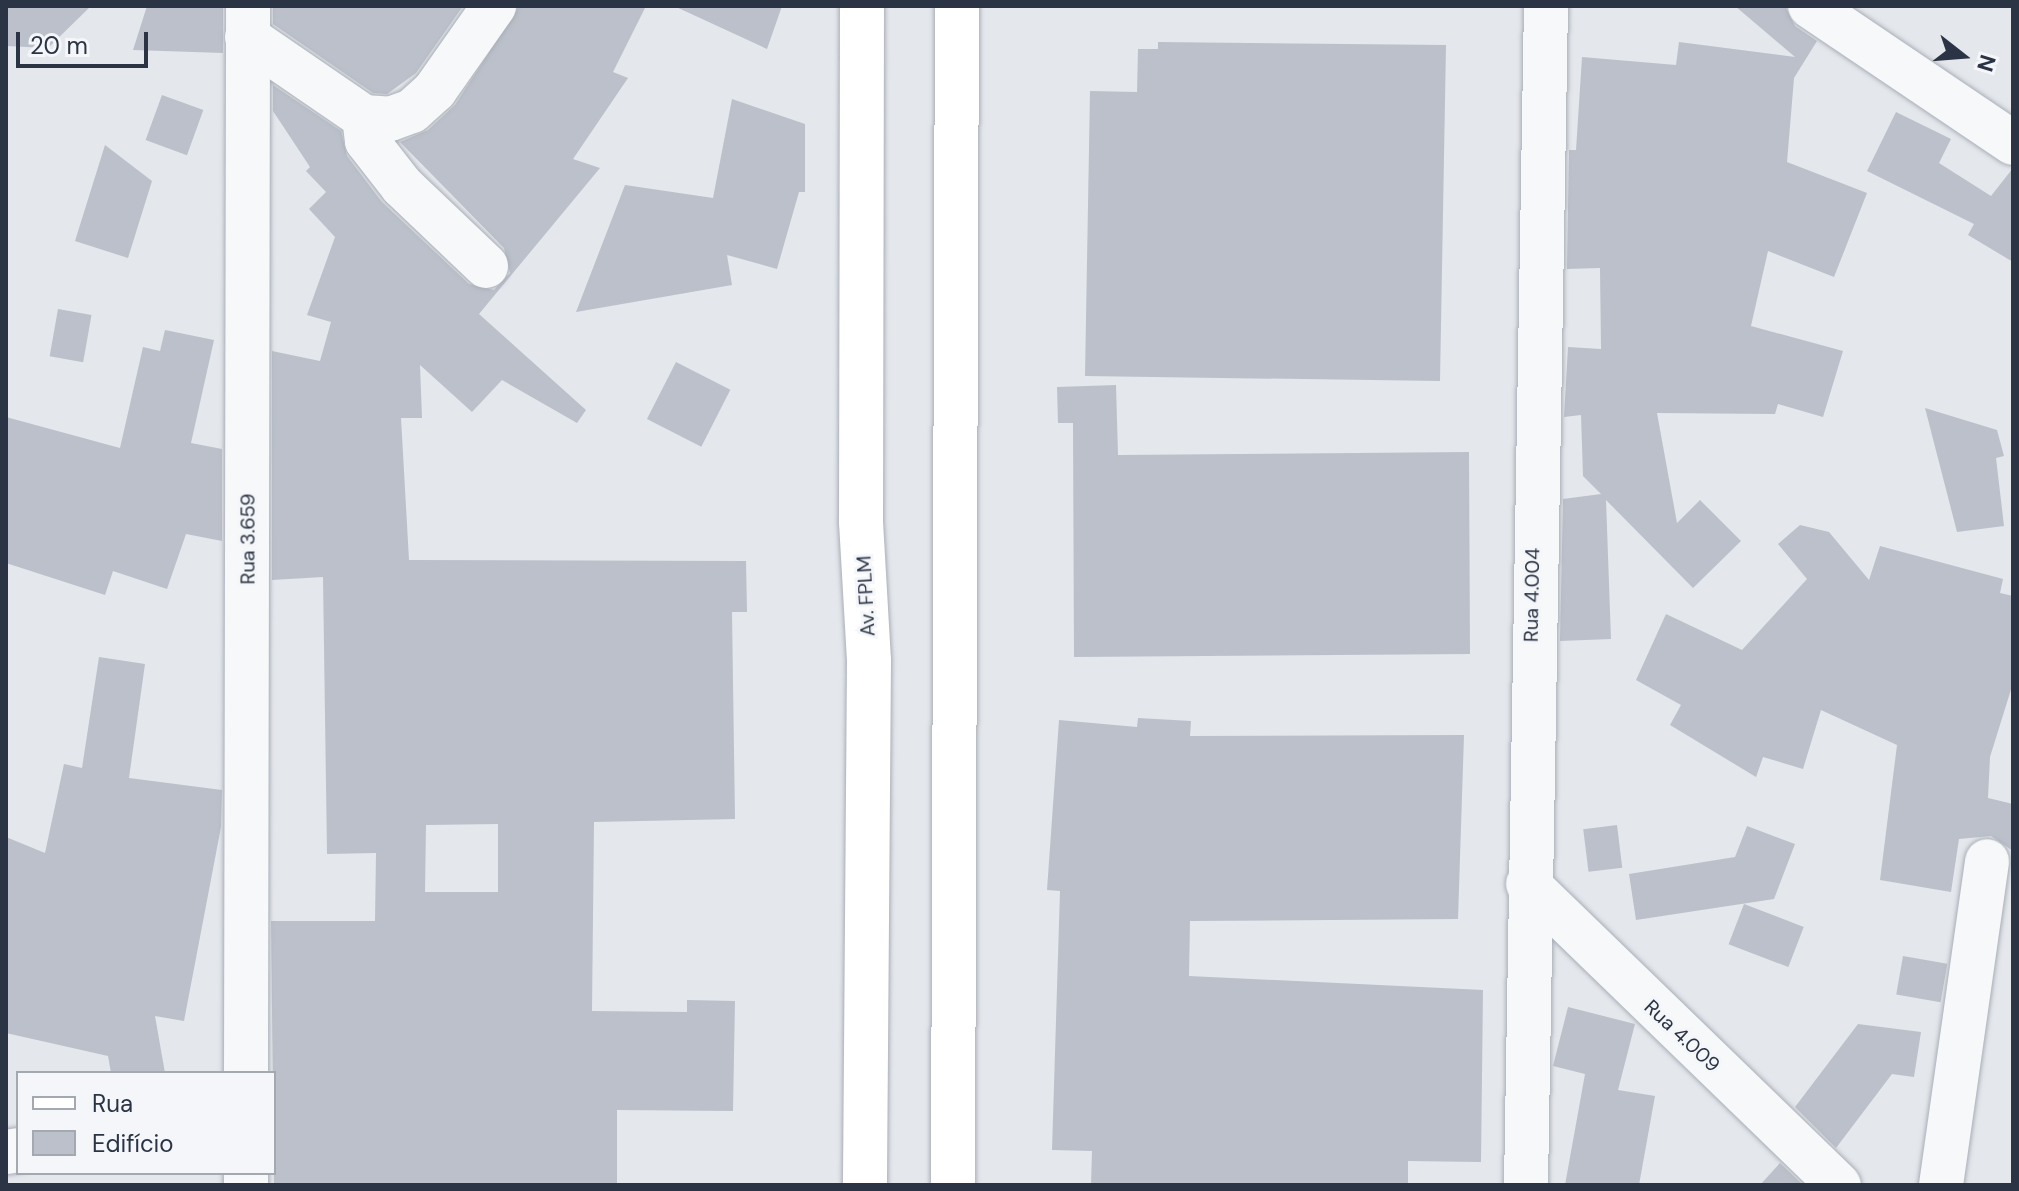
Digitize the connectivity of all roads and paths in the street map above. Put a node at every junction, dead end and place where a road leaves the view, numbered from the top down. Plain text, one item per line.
1 (494, 6) edge
2 (862, 6) edge
3 (957, 6) edge
4 (1546, 6) edge
5 (1810, 6) edge
6 (247, 21) edge
7 (364, 117) junction
8 (2013, 143) edge
9 (486, 266) dead end
10 (1987, 861) dead end
11 (1528, 884) junction
12 (246, 1071) edge
13 (865, 1185) edge
14 (953, 1185) edge
15 (1526, 1185) edge
16 (1839, 1185) edge
17 (1941, 1185) edge

1 - 7 street
2 - 13 main road, Av. FPLM
3 - 14 main road
4 - 11 street, Rua 4.004
5 - 8 street
6 - 7 street
6 - 12 street, Rua 3.659
7 - 9 street
10 - 17 street
11 - 15 street, Rua 4.004
11 - 16 street, Rua 4.009

